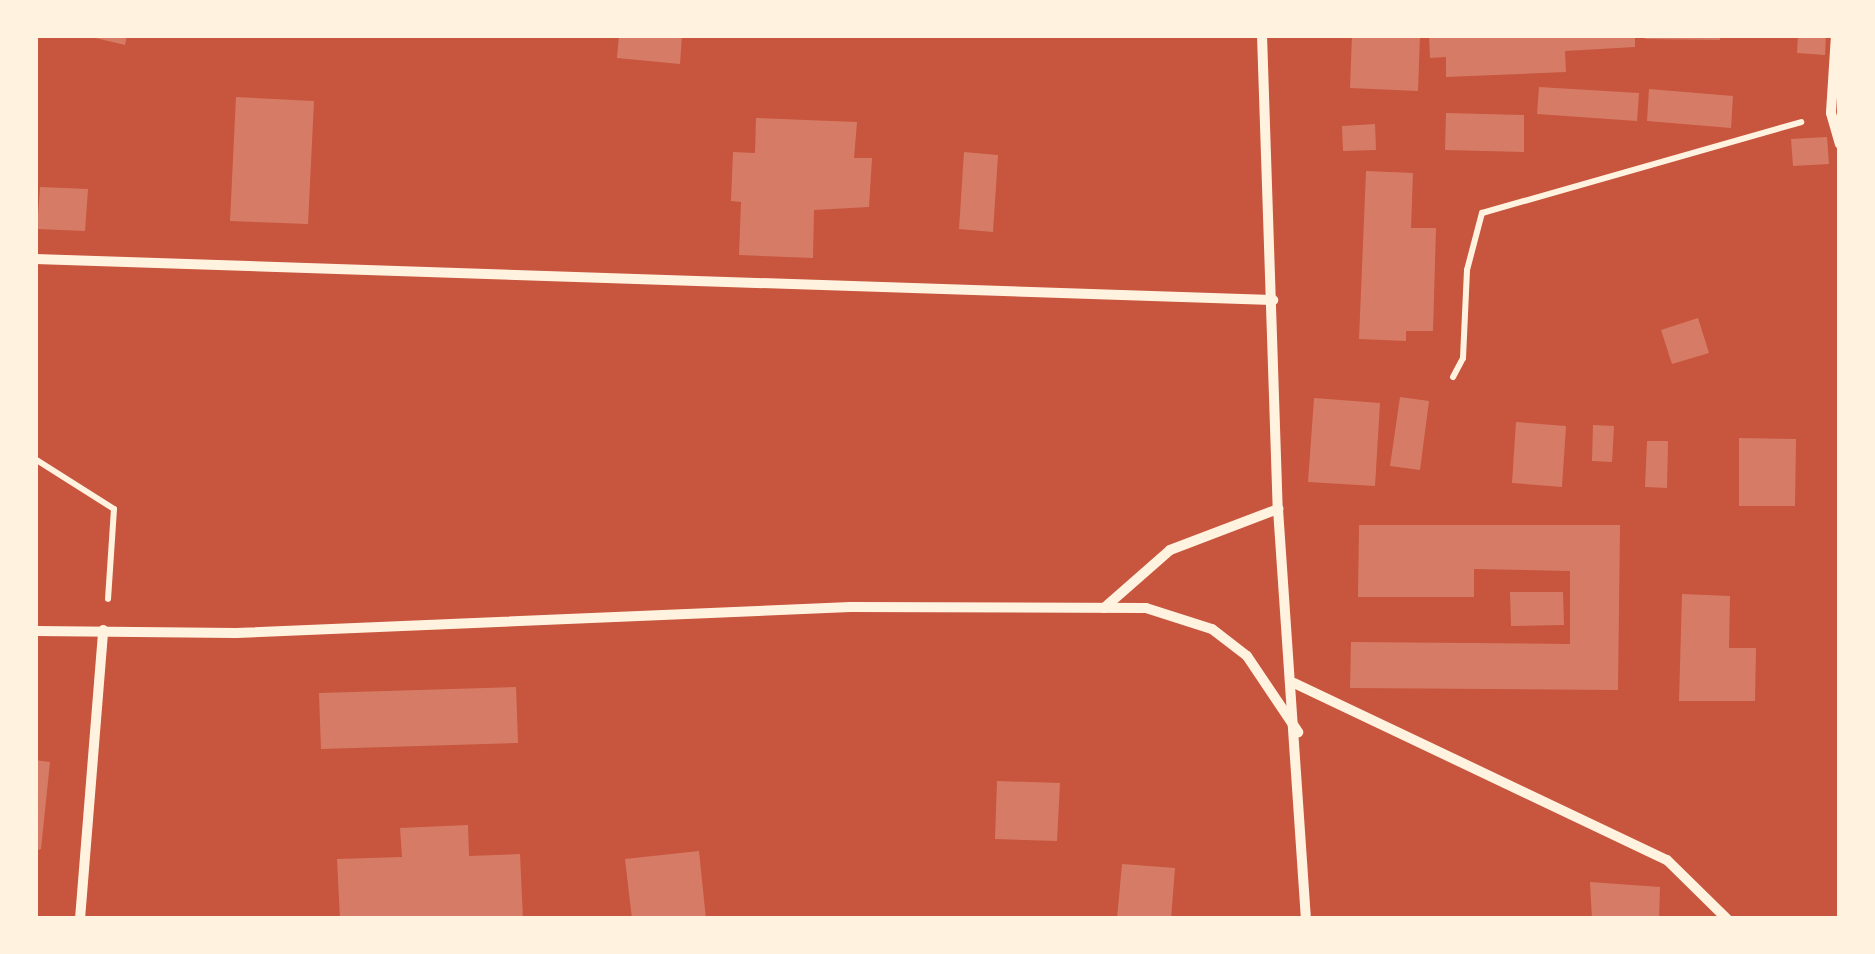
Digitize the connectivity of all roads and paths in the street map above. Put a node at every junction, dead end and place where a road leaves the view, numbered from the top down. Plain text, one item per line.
1 (1262, 35) edge
2 (1836, 35) edge
3 (1831, 113) junction
4 (1840, 144) edge
5 (35, 258) edge
6 (1273, 300) junction
7 (1453, 377) dead end
8 (35, 458) edge
9 (1278, 508) junction
10 (1104, 608) junction
11 (103, 630) junction
12 (35, 631) edge
13 (1294, 684) junction
14 (1298, 732) junction
15 (80, 919) edge
16 (1306, 919) edge
17 (1727, 919) edge

1 - 6 street
2 - 3 street
3 - 4 street
3 - 7 path
5 - 6 street
6 - 9 street
8 - 11 path
9 - 10 street
9 - 13 street
10 - 11 street
10 - 14 street
11 - 12 street
11 - 15 street
13 - 14 street
13 - 17 street
14 - 16 street

